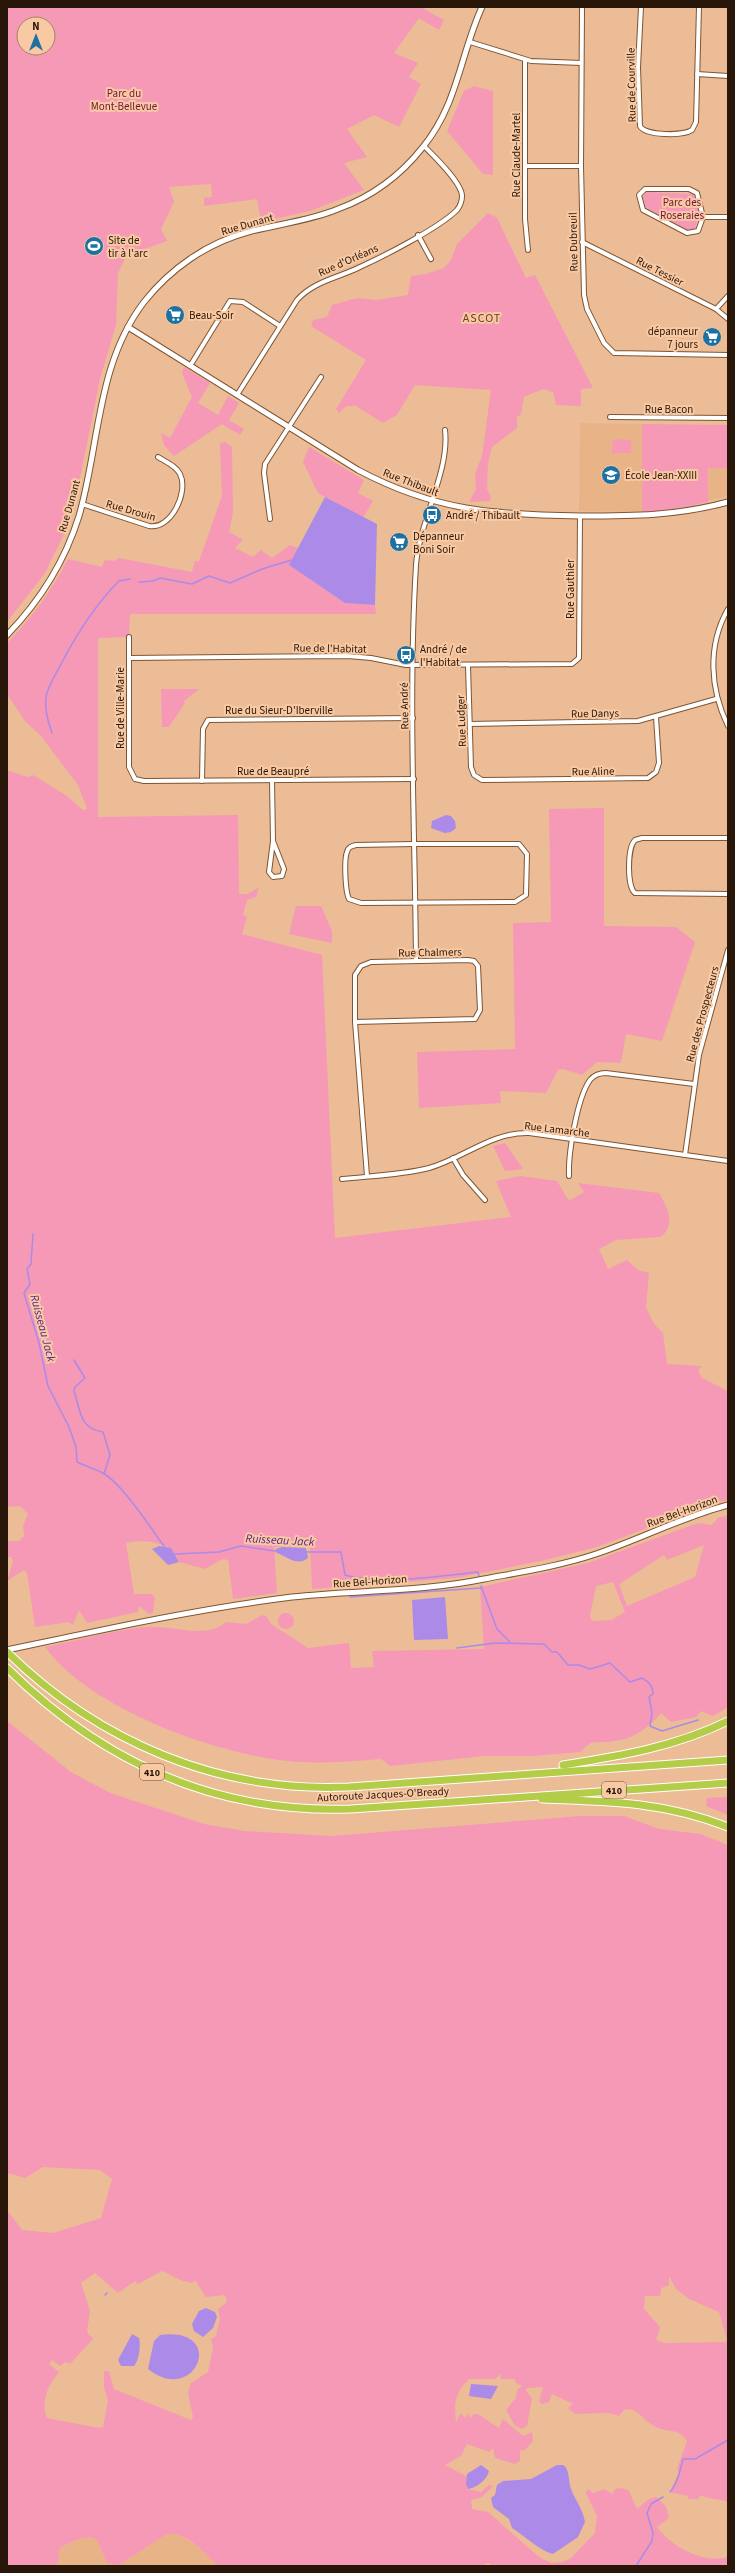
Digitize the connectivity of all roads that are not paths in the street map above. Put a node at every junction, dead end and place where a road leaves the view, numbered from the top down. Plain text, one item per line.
1 (482, 7) edge
2 (582, 7) edge
3 (641, 7) edge
4 (699, 7) edge
5 (470, 42) junction
6 (525, 60) junction
7 (581, 63) junction
8 (697, 74) junction
9 (728, 76) edge
10 (424, 146) junction
11 (526, 166) junction
12 (581, 166) junction
13 (703, 216) junction
14 (728, 217) edge
15 (418, 235) junction
16 (582, 242) junction
17 (528, 250) dead end
18 (431, 259) dead end
19 (728, 296) edge
20 (716, 309) junction
21 (728, 319) edge
22 (280, 326) junction
23 (128, 327) junction
24 (728, 355) edge
25 (190, 366) junction
26 (321, 377) dead end
27 (237, 395) junction
28 (610, 417) dead end
29 (728, 418) edge
30 (288, 427) junction
31 (445, 430) dead end
32 (158, 457) dead end
33 (431, 501) junction
34 (728, 502) edge
35 (82, 504) junction
36 (580, 516) junction
37 (270, 519) dead end
38 (728, 609) edge
39 (7, 635) edge
40 (129, 637) dead end
41 (129, 658) junction
42 (578, 661) joint
43 (412, 665) junction
44 (468, 666) junction
45 (716, 699) junction
46 (656, 717) junction
47 (413, 718) junction
48 (470, 724) junction
49 (728, 726) edge
50 (474, 775) joint
51 (133, 777) joint
52 (272, 780) junction
53 (414, 780) junction
54 (202, 781) junction
55 (728, 838) edge
56 (273, 841) junction
57 (414, 844) junction
58 (728, 894) edge
59 (415, 903) junction
60 (728, 950) edge
61 (416, 961) junction
62 (723, 968) junction
63 (728, 970) edge
64 (355, 1022) junction
65 (694, 1084) junction
66 (572, 1139) junction
67 (685, 1155) junction
68 (453, 1158) junction
69 (728, 1161) edge
70 (367, 1176) junction
71 (570, 1176) dead end
72 (342, 1179) dead end
73 (485, 1200) dead end
74 (728, 1505) edge
75 (9, 1653) edge
76 (7, 1668) edge
77 (728, 1721) edge
78 (728, 1760) edge
79 (516, 1773) junction
80 (728, 1783) edge
81 (500, 1798) junction
82 (728, 1827) edge

1 - 5 street, Rue Dunant
2 - 7 street, Rue Dubreuil
3 - 8 street, Rue de Courville
4 - 8 street, Rue de Courville
5 - 6 street
5 - 10 street, Rue Dunant
6 - 7 street
6 - 11 street, Rue Claude-Martel
7 - 12 street, Rue Dubreuil
8 - 9 street
10 - 15 street, Rue d'Orléans
10 - 23 street, Rue Dunant
11 - 12 street
11 - 17 street, Rue Claude-Martel
12 - 16 street, Rue Dubreuil
13 - 13 street
13 - 14 street
15 - 18 street
15 - 22 street, Rue d'Orléans
16 - 20 street, Rue Tessier
16 - 24 street, Rue Dubreuil
19 - 20 street
20 - 21 street, Rue Tessier
22 - 25 street
22 - 27 street, Rue d'Orléans
23 - 25 street, Rue Thibault
23 - 35 street, Rue Dunant
25 - 27 street, Rue Thibault
26 - 30 street
27 - 30 street, Rue Thibault
28 - 29 street, Rue Bacon
30 - 33 street, Rue Thibault
30 - 37 street
31 - 33 street, Rue André
32 - 35 street, Rue Drouin
33 - 36 street, Rue Thibault
33 - 43 street, Rue André
34 - 36 street, Rue Thibault
35 - 39 street, Rue Dunant
36 - 42 street, Rue Gauthier
38 - 45 street
40 - 41 street, Rue de Ville-Marie
41 - 43 street, Rue de l'Habitat
41 - 51 street, Rue de Ville-Marie
42 - 44 street, Rue de l'Habitat
43 - 44 street, Rue de l'Habitat
43 - 47 street, Rue André
44 - 48 street, Rue Ludger
45 - 46 street, Rue Danys
45 - 49 street
46 - 48 street, Rue Danys
46 - 50 street, Rue Aline
47 - 53 street, Rue André
47 - 54 street, Rue du Sieur-D'Iberville
48 - 50 street, Rue Ludger
51 - 54 street, Rue de Beaupré
52 - 53 street, Rue de Beaupré
52 - 54 street, Rue de Beaupré
52 - 56 street
53 - 57 street, Rue André
55 - 58 street
56 - 56 street
57 - 59 street, Rue André
57 - 59 street
57 - 59 street
59 - 61 street, Rue André
60 - 62 street, Rue des Prospecteurs
61 - 64 street, Rue Chalmers
61 - 64 street, Rue Chalmers
62 - 63 street
62 - 65 street, Rue des Prospecteurs
64 - 70 street, Rue Chalmers
65 - 66 street
65 - 67 street, Rue des Prospecteurs
66 - 67 street, Rue Lamarche
66 - 68 street, Rue Lamarche
66 - 71 street
67 - 69 street, Rue Lamarche
68 - 70 street, Rue Lamarche
68 - 73 street
70 - 72 street, Rue Lamarche
74 - 75 street, Rue Bel-Horizon
75 - 79 highway, Autoroute Jacques-O'Bready / 410
76 - 81 highway, Autoroute Jacques-O'Bready / 410
77 - 79 highway
78 - 79 highway, Autoroute Jacques-O'Bready / 410
80 - 81 highway, Autoroute Jacques-O'Bready / 410
81 - 82 highway

